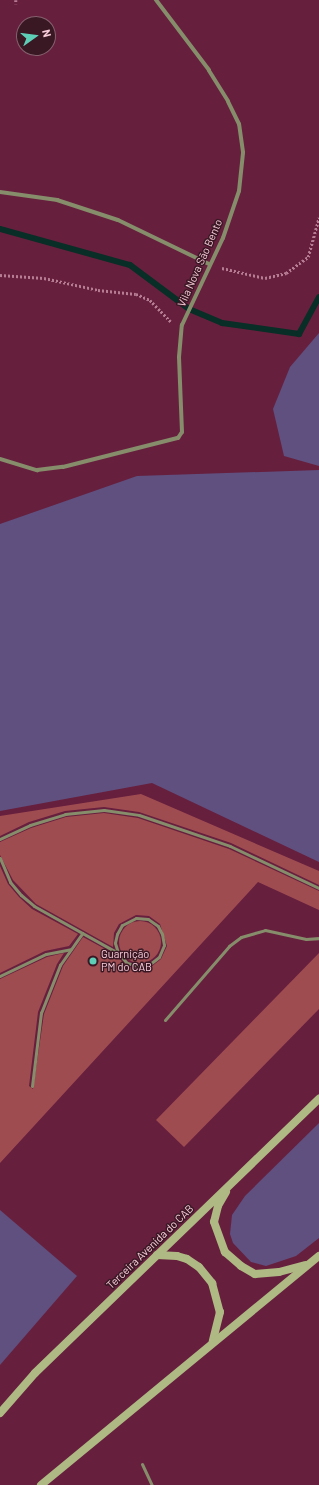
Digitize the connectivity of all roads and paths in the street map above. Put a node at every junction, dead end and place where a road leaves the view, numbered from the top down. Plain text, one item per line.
1 (16, 0) edge
2 (156, 0) edge
3 (16, 4) dead end
4 (0, 192) edge
5 (319, 217) edge
6 (209, 264) junction
7 (0, 275) edge
8 (179, 341) junction
9 (0, 459) edge
10 (0, 839) edge
11 (0, 858) edge
12 (319, 888) edge
13 (82, 933) junction
14 (319, 938) edge
15 (71, 949) junction
16 (118, 954) junction
17 (0, 976) edge
18 (165, 1020) dead end
19 (32, 1086) dead end
20 (319, 1099) edge
21 (230, 1185) junction
22 (157, 1256) junction
23 (319, 1256) edge
24 (308, 1265) junction
25 (213, 1341) junction
26 (0, 1413) edge
27 (142, 1464) dead end
28 (41, 1485) edge
29 (152, 1485) edge

1 - 3 path
2 - 6 street, Vila Nova São Bento
4 - 6 street
5 - 6 path
6 - 8 street, Vila Nova São Bento
7 - 8 path
8 - 9 street, Vila Nova São Bento
10 - 12 lane
11 - 13 lane
13 - 15 lane
13 - 16 lane
14 - 18 lane
15 - 17 lane
15 - 19 lane
16 - 16 lane
20 - 21 main road, Terceira Avenida do CAB
21 - 22 main road, Terceira Avenida do CAB
21 - 24 main road
22 - 25 main road
22 - 26 main road, Terceira Avenida do CAB
23 - 24 main road
24 - 25 main road
25 - 28 main road
27 - 29 lane

